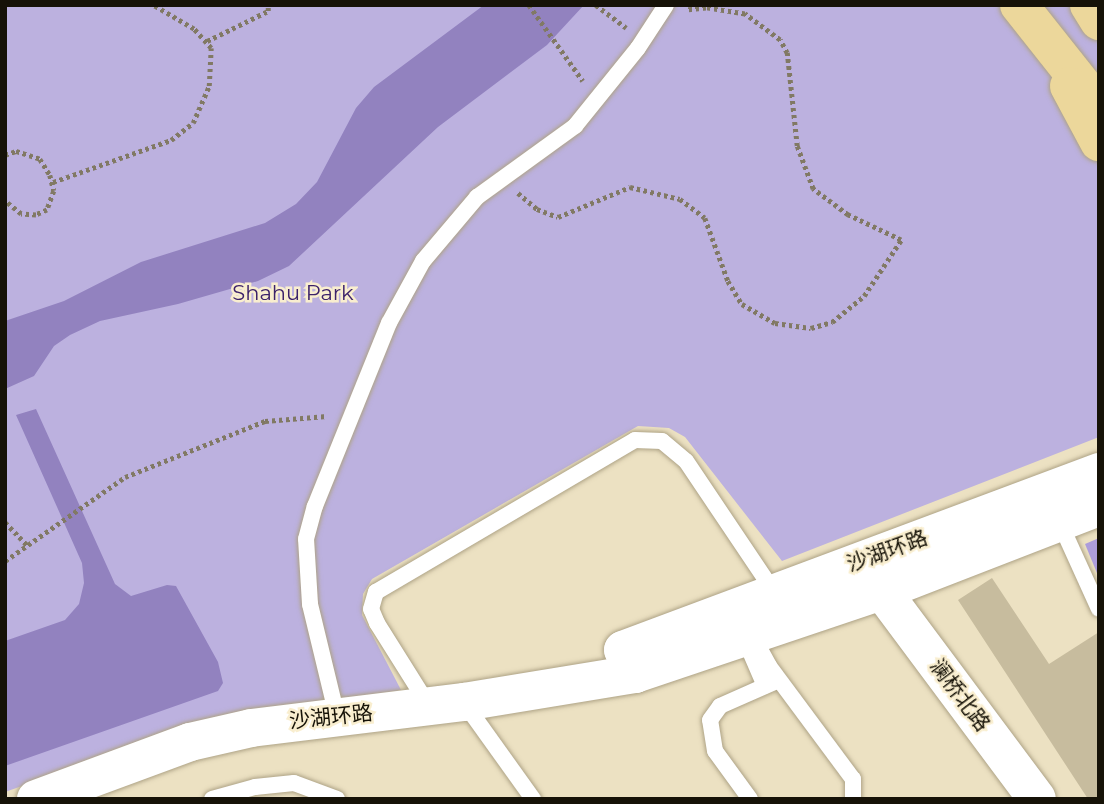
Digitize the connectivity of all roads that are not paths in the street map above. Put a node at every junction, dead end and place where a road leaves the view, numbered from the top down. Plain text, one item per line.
1 (1019, 5) edge
2 (1090, 5) edge
3 (662, 12) edge
4 (1099, 12) edge
5 (1099, 21) edge
6 (1044, 37) junction
7 (1099, 106) edge
8 (1099, 142) edge
9 (1099, 472) edge
10 (1099, 507) edge
11 (1060, 523) junction
12 (774, 592) junction
13 (882, 592) junction
14 (1099, 609) edge
15 (748, 636) junction
16 (635, 674) junction
17 (772, 683) junction
18 (447, 705) junction
19 (337, 716) junction
20 (36, 799) edge
21 (212, 799) edge
22 (337, 799) edge
23 (533, 799) edge
24 (750, 799) edge
25 (853, 799) edge
26 (1037, 799) edge

1 - 6 main road
2 - 4 main road
2 - 5 main road
3 - 19 lane
6 - 7 main road
6 - 8 main road
9 - 12 street, 沙湖环路
10 - 11 street, 沙湖环路
11 - 13 street, 沙湖环路
11 - 14 lane
12 - 16 street, 沙湖环路
12 - 18 lane
13 - 15 street, 沙湖环路
13 - 26 street, 澜桥北路
15 - 16 street, 沙湖环路
15 - 17 lane
16 - 18 street, 沙湖环路
17 - 24 lane
17 - 25 lane
18 - 19 street, 沙湖环路
18 - 23 lane
19 - 20 street, 沙湖环路
21 - 22 lane

